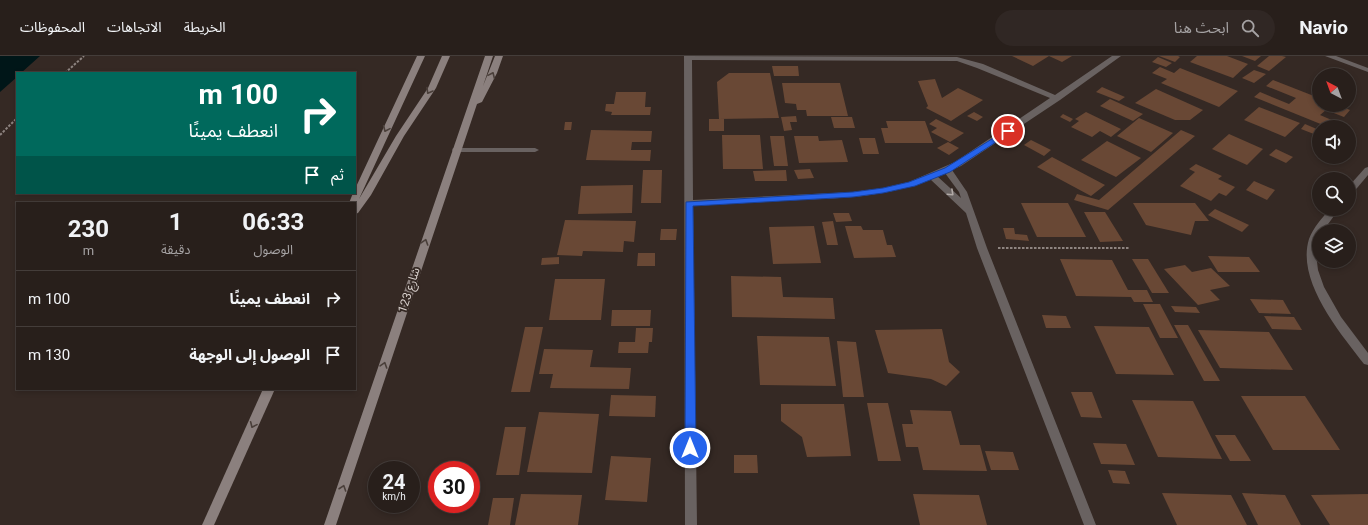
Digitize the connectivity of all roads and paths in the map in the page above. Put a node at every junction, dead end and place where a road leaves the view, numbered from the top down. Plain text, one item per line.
1 (84, 56) edge
2 (421, 56) edge
3 (446, 56) edge
4 (489, 56) edge
5 (499, 56) edge
6 (1117, 56) edge
7 (1329, 56) edge
8 (688, 57) edge
9 (1368, 70) edge
10 (66, 72) edge
11 (1057, 98) junction
12 (468, 117) junction
13 (16, 119) edge
14 (0, 134) edge
15 (456, 150) junction
16 (535, 150) dead end
17 (948, 170) junction
18 (1368, 170) edge
19 (932, 176) junction
20 (1356, 184) edge
21 (353, 202) edge
22 (689, 203) junction
23 (356, 210) edge
24 (969, 211) junction
25 (1329, 216) edge
26 (982, 248) junction
27 (1130, 248) dead end
28 (1368, 361) edge
29 (269, 390) edge
30 (208, 525) edge
31 (330, 525) edge
32 (691, 525) edge
33 (1090, 525) edge

1 - 10 path
2 -> 21 main road
3 -> 23 main road
4 - 12 main road, شارع 123
12 -> 5 main road
6 - 11 street
7 - 9 street
8 - 11 street
8 - 22 street
11 - 17 street
12 - 15 main road, شارع 123
13 - 14 path
15 - 16 street
31 -> 15 main road, شارع 123
17 - 19 street
17 - 24 street
18 - 20 street
19 - 22 street
19 -> 24 street
22 - 32 street
24 - 26 street
25 - 28 street
26 - 27 path
26 - 33 street
29 -> 30 main road

